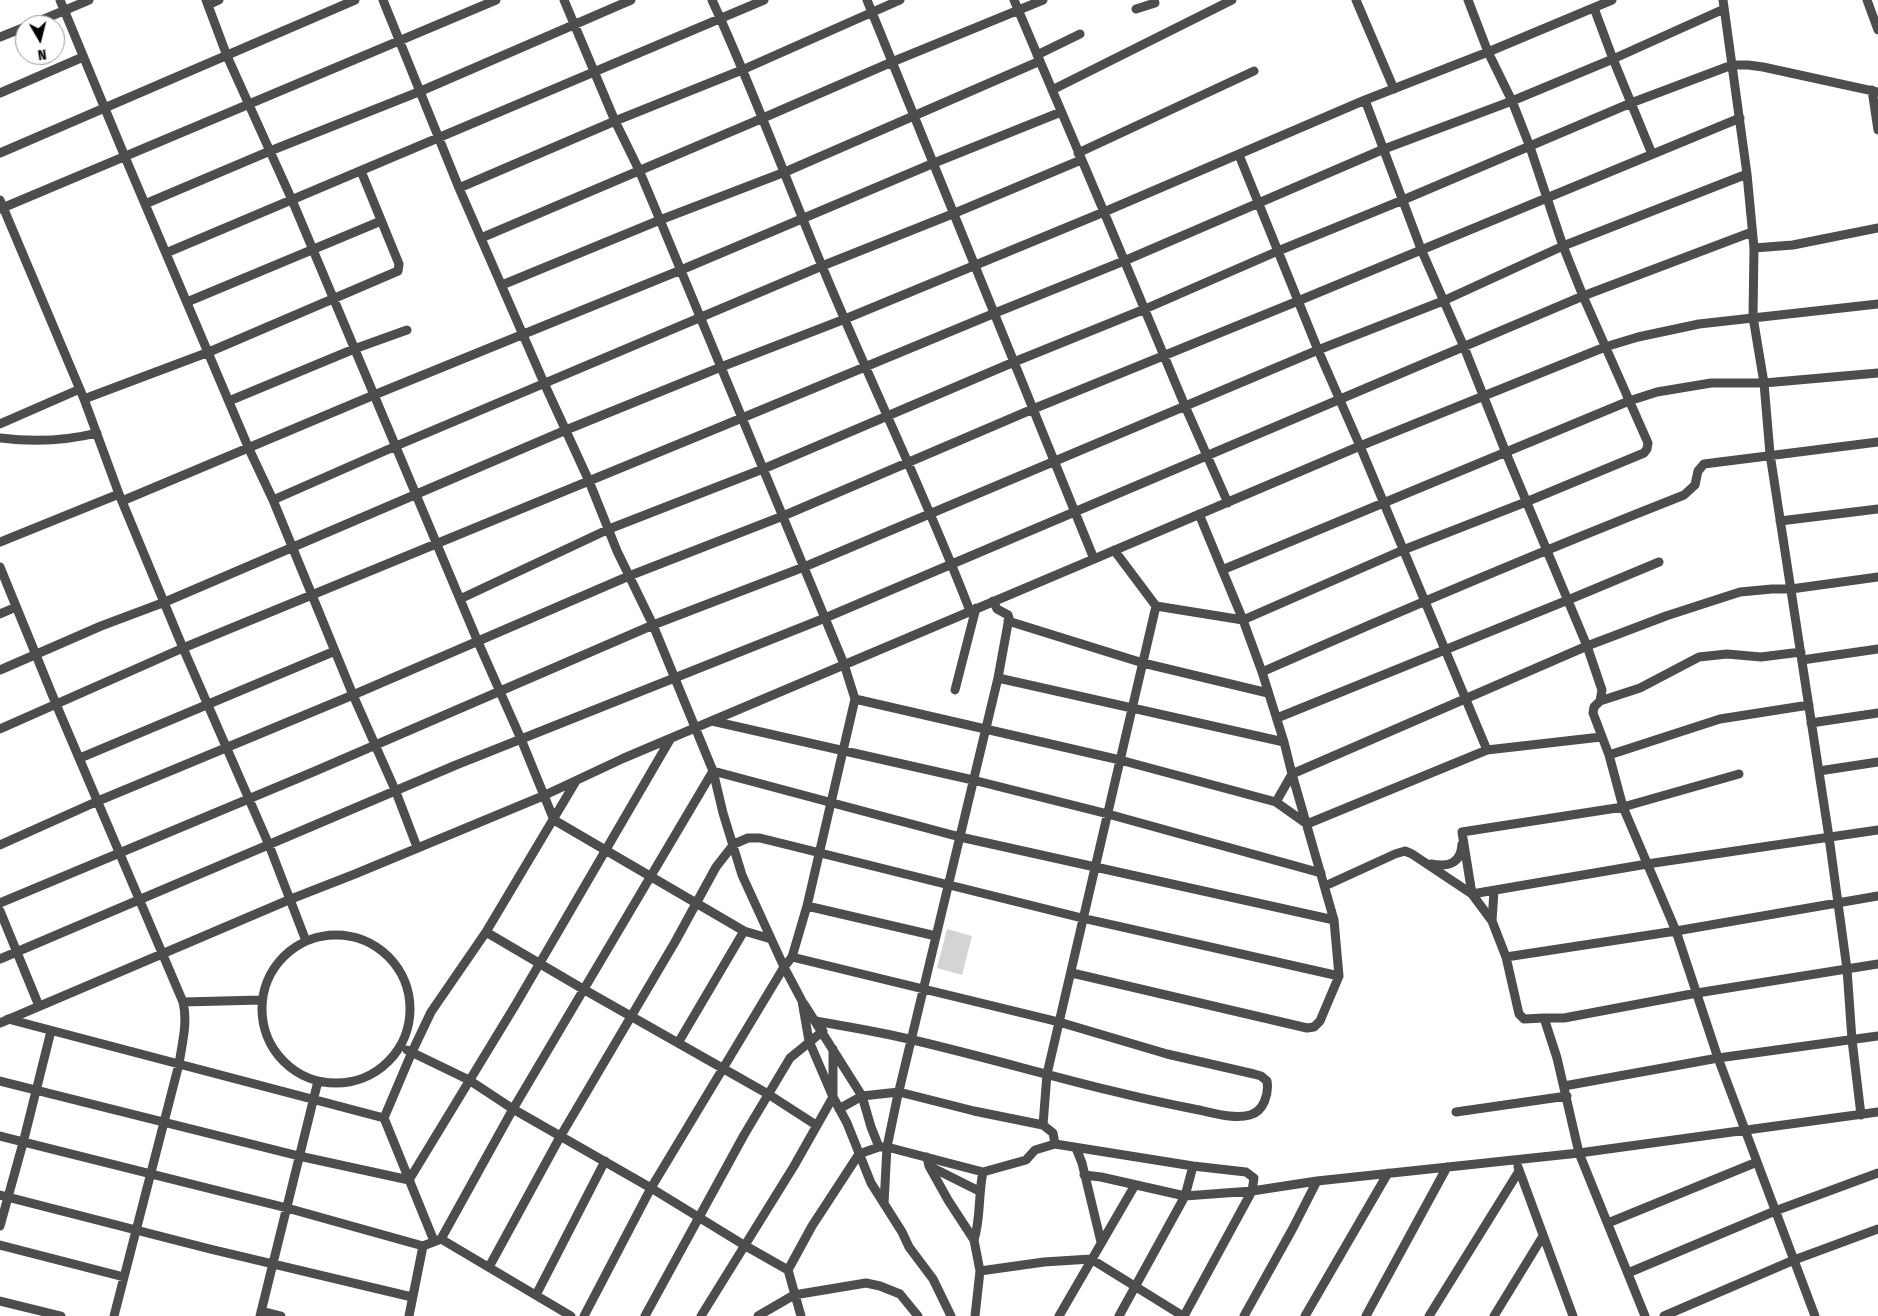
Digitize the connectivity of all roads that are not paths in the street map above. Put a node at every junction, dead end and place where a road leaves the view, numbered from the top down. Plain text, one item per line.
1 (60, 0) edge
2 (89, 0) edge
3 (220, 0) edge
4 (355, 0) edge
5 (383, 0) edge
6 (496, 0) edge
7 (564, 0) edge
8 (631, 0) edge
9 (712, 0) edge
10 (764, 0) edge
11 (867, 0) edge
12 (900, 0) edge
13 (1014, 0) edge
14 (1043, 0) edge
15 (1154, 0) edge
16 (1232, 0) edge
17 (1356, 0) edge
18 (1468, 0) edge
19 (1612, 0) edge
20 (1867, 0) edge
21 (207, 2) edge
22 (1723, 4) edge
23 (1594, 8) junction
24 (1136, 9) dead end
25 (1018, 10) junction
26 (65, 11) junction
27 (872, 12) junction
28 (55, 15) edge
29 (720, 18) junction
30 (575, 24) junction
31 (1878, 30) edge
32 (15, 31) edge
33 (1080, 34) dead end
34 (0, 37) edge
35 (400, 40) junction
36 (1488, 52) junction
37 (227, 56) junction
38 (83, 57) junction
39 (1039, 58) junction
40 (1612, 59) junction
41 (892, 62) junction
42 (1732, 65) junction
43 (742, 70) junction
44 (595, 71) junction
45 (1254, 71) dead end
46 (1394, 89) junction
47 (1052, 90) junction
48 (421, 91) junction
49 (1875, 91) edge
50 (0, 93) edge
51 (1365, 100) junction
52 (1512, 101) junction
53 (1631, 103) junction
54 (249, 104) junction
55 (104, 109) junction
56 (1061, 112) junction
57 (914, 115) junction
58 (763, 118) junction
59 (1740, 118) junction
60 (615, 121) junction
61 (1878, 130) edge
62 (439, 138) junction
63 (1530, 147) junction
64 (1384, 150) junction
65 (270, 151) junction
66 (0, 154) edge
67 (1652, 154) junction
68 (1239, 155) junction
69 (1080, 156) junction
70 (125, 157) junction
71 (934, 163) junction
72 (639, 170) junction
73 (361, 171) junction
74 (785, 172) junction
75 (1747, 174) junction
76 (459, 188) junction
77 (1547, 196) junction
78 (292, 200) junction
79 (1403, 200) junction
80 (145, 204) junction
81 (1259, 204) junction
82 (1, 206) edge
83 (1104, 212) junction
84 (955, 213) junction
85 (803, 218) junction
86 (660, 220) junction
87 (381, 221) junction
88 (1878, 228) edge
89 (1752, 232) junction
90 (481, 238) junction
91 (1563, 246) junction
92 (1754, 248) junction
93 (1421, 249) junction
94 (313, 250) junction
95 (1278, 251) junction
96 (166, 254) junction
97 (1124, 261) junction
98 (975, 265) junction
99 (822, 266) junction
100 (681, 270) junction
101 (502, 285) junction
102 (1583, 296) junction
103 (333, 300) junction
104 (1298, 301) junction
105 (1443, 301) junction
106 (187, 302) junction
107 (1878, 304) edge
108 (1145, 309) junction
109 (995, 313) junction
110 (1753, 317) junction
111 (700, 318) junction
112 (845, 319) junction
113 (407, 330) dead end
114 (523, 333) junction
115 (1605, 346) junction
116 (1464, 347) junction
117 (354, 349) junction
118 (1318, 350) junction
119 (209, 352) junction
120 (1163, 355) junction
121 (1014, 362) junction
122 (721, 367) junction
123 (865, 367) junction
124 (1878, 373) edge
125 (544, 383) junction
126 (1764, 383) junction
127 (80, 389) junction
128 (374, 395) junction
129 (1483, 396) junction
130 (84, 399) junction
131 (1340, 399) junction
132 (229, 401) junction
133 (1629, 401) junction
134 (1185, 406) junction
135 (1034, 409) junction
136 (886, 417) junction
137 (742, 418) junction
138 (0, 424) edge
139 (566, 430) junction
140 (97, 433) junction
141 (0, 438) edge
142 (1878, 442) edge
143 (396, 446) junction
144 (1360, 446) junction
145 (249, 449) junction
146 (1506, 453) junction
147 (1770, 454) junction
148 (1207, 456) junction
149 (1054, 461) junction
150 (908, 463) junction
151 (763, 469) junction
152 (589, 481) junction
153 (416, 495) junction
154 (121, 498) junction
155 (273, 500) junction
156 (1526, 502) junction
157 (1228, 503) junction
158 (1383, 504) junction
159 (1878, 509) edge
160 (1076, 511) junction
161 (931, 514) junction
162 (1199, 514) junction
163 (782, 516) junction
164 (1780, 521) junction
165 (609, 529) junction
166 (0, 542) edge
167 (437, 543) junction
168 (292, 547) junction
169 (1547, 549) junction
170 (1114, 550) junction
171 (1403, 550) junction
172 (1094, 558) junction
173 (1659, 562) dead end
174 (952, 564) junction
175 (0, 567) edge
176 (804, 567) junction
177 (1222, 570) junction
178 (629, 576) junction
179 (1878, 577) edge
180 (1791, 589) junction
181 (312, 596) junction
182 (460, 599) junction
183 (1425, 600) junction
184 (1568, 600) junction
185 (994, 601) junction
186 (165, 602) junction
187 (1156, 606) junction
188 (16, 607) junction
189 (973, 610) junction
190 (0, 614) edge
191 (825, 618) junction
192 (1243, 620) junction
193 (1008, 621) junction
194 (653, 625) junction
195 (478, 642) junction
196 (1587, 646) junction
197 (183, 648) junction
198 (1445, 649) junction
199 (1878, 649) edge
200 (335, 651) junction
201 (36, 656) junction
202 (1802, 656) junction
203 (1142, 663) junction
204 (844, 664) junction
205 (0, 670) edge
206 (1262, 672) junction
207 (674, 677) junction
208 (998, 678) junction
209 (955, 690) dead end
210 (499, 691) junction
211 (1268, 693) junction
212 (353, 695) junction
213 (1466, 699) junction
214 (855, 700) junction
215 (1600, 701) junction
216 (56, 704) junction
217 (208, 704) junction
218 (1809, 705) junction
219 (1133, 707) junction
220 (1878, 714) edge
221 (1277, 718) junction
222 (712, 721) junction
223 (1811, 723) junction
224 (695, 728) junction
225 (0, 729) edge
226 (985, 730) junction
227 (1602, 737) junction
228 (671, 738) junction
229 (521, 739) junction
230 (1284, 742) junction
231 (375, 744) junction
232 (227, 747) junction
233 (1487, 750) junction
234 (844, 751) junction
235 (1609, 756) junction
236 (80, 758) junction
237 (1120, 760) junction
238 (1878, 762) edge
239 (712, 771) junction
240 (1820, 771) junction
241 (1292, 774) junction
242 (1739, 774) dead end
243 (974, 780) junction
244 (576, 781) junction
245 (396, 792) junction
246 (543, 796) junction
247 (248, 798) junction
248 (98, 801) junction
249 (1276, 802) junction
250 (832, 803) junction
251 (1623, 807) junction
252 (1108, 814) junction
253 (554, 820) junction
254 (1307, 824) junction
255 (1878, 830) edge
256 (1462, 832) junction
257 (960, 837) junction
258 (1829, 837) junction
259 (734, 844) junction
260 (0, 845) edge
261 (269, 845) junction
262 (417, 847) junction
263 (605, 850) junction
264 (120, 852) junction
265 (819, 854) junction
266 (1412, 854) junction
267 (1647, 864) junction
268 (1095, 868) junction
269 (1321, 873) junction
270 (649, 876) junction
271 (948, 885) junction
272 (1325, 886) junction
273 (1494, 891) junction
274 (1472, 894) junction
275 (1878, 896) edge
276 (291, 899) junction
277 (140, 900) junction
278 (1838, 902) junction
279 (0, 903) edge
280 (695, 903) junction
281 (807, 906) junction
282 (0, 911) edge
283 (1082, 918) junction
284 (1334, 920) junction
285 (1492, 921) junction
286 (744, 931) junction
287 (1676, 931) junction
288 (486, 932) junction
289 (936, 936) junction
290 (772, 939) junction
291 (306, 941) junction
292 (18, 952) junction
293 (163, 954) junction
294 (792, 957) junction
295 (1506, 957) junction
296 (0, 959) edge
297 (540, 963) junction
298 (1878, 964) edge
299 (784, 967) junction
300 (1847, 969) junction
301 (1072, 973) junction
302 (1339, 976) junction
303 (583, 989) junction
304 (923, 990) junction
305 (1697, 993) junction
306 (261, 1000) junction
307 (802, 1001) junction
308 (183, 1002) junction
309 (39, 1006) junction
310 (632, 1016) junction
311 (1544, 1018) junction
312 (4, 1021) edge
313 (816, 1021) junction
314 (1059, 1022) junction
315 (51, 1031) junction
316 (823, 1031) junction
317 (1878, 1036) edge
318 (912, 1039) junction
319 (1852, 1040) junction
320 (809, 1041) junction
321 (678, 1043) junction
322 (400, 1047) junction
323 (833, 1048) junction
324 (412, 1052) junction
325 (1718, 1058) junction
326 (179, 1064) junction
327 (723, 1069) junction
328 (1047, 1074) junction
329 (469, 1080) junction
330 (0, 1081) edge
331 (318, 1081) junction
332 (1564, 1086) junction
333 (36, 1090) junction
334 (899, 1092) junction
335 (768, 1094) junction
336 (862, 1096) junction
337 (1567, 1096) junction
338 (833, 1097) junction
339 (313, 1099) junction
340 (513, 1109) junction
341 (839, 1109) junction
342 (1456, 1112) dead end
343 (1878, 1112) edge
344 (1861, 1115) junction
345 (384, 1118) junction
346 (164, 1122) junction
347 (816, 1125) junction
348 (1043, 1125) junction
349 (1744, 1130) junction
350 (0, 1136) edge
351 (560, 1137) junction
352 (23, 1143) junction
353 (1055, 1144) junction
354 (883, 1147) junction
355 (1076, 1148) junction
356 (1579, 1153) junction
357 (859, 1154) junction
358 (299, 1156) junction
359 (1515, 1160) junction
360 (605, 1161) junction
361 (928, 1162) junction
362 (1757, 1162) junction
363 (1193, 1166) junction
364 (1447, 1167) junction
365 (983, 1172) junction
366 (1519, 1172) junction
367 (152, 1173) junction
368 (1388, 1173) junction
369 (1878, 1173) edge
370 (1084, 1175) junction
371 (409, 1180) junction
372 (1317, 1181) junction
373 (1135, 1185) junction
374 (651, 1188) junction
375 (979, 1191) junction
376 (1252, 1191) junction
377 (4, 1196) edge
378 (1185, 1196) junction
379 (884, 1204) junction
380 (287, 1208) junction
381 (1775, 1211) junction
382 (699, 1216) junction
383 (1608, 1223) junction
384 (0, 1226) edge
385 (1878, 1229) edge
386 (137, 1230) junction
387 (1543, 1236) junction
388 (438, 1240) junction
389 (974, 1240) junction
390 (1101, 1242) junction
391 (0, 1245) edge
392 (744, 1245) junction
393 (423, 1246) junction
394 (1091, 1258) junction
395 (1794, 1260) junction
396 (273, 1264) junction
397 (489, 1267) junction
398 (788, 1270) junction
399 (980, 1271) junction
400 (1628, 1273) junction
401 (124, 1277) junction
402 (1136, 1287) junction
403 (536, 1295) junction
404 (794, 1295) junction
405 (412, 1297) junction
406 (0, 1301) edge
407 (261, 1314) edge
408 (61, 1316) edge
409 (114, 1316) edge
410 (281, 1316) edge
411 (409, 1316) edge
412 (571, 1316) edge
413 (584, 1316) edge
414 (644, 1316) edge
415 (701, 1316) edge
416 (758, 1316) edge
417 (801, 1316) edge
418 (918, 1316) edge
419 (951, 1316) edge
420 (975, 1316) edge
421 (1059, 1316) edge
422 (1119, 1316) edge
423 (1184, 1316) edge
424 (1244, 1316) edge
425 (1305, 1316) edge
426 (1366, 1316) edge
427 (1429, 1316) edge
428 (1494, 1316) edge
429 (1573, 1316) edge
430 (1645, 1316) edge
431 (1664, 1316) edge
432 (1814, 1316) edge

1 - 26 street
2 - 26 street
3 - 21 street
4 - 37 street
5 - 35 street
6 - 35 street
7 - 30 street
8 - 30 street
9 - 29 street
10 - 29 street
11 - 27 street
12 - 27 street
13 - 25 street
14 - 25 street
15 - 24 street
16 - 47 street
17 - 46 street
18 - 36 street
19 - 23 street
20 - 31 street
21 - 37 street
22 - 40 street
22 - 42 street
23 - 36 street
23 - 40 street
25 - 39 street
25 - 41 street
26 - 28 street
26 - 38 street
27 - 41 street
27 - 43 street
29 - 43 street
29 - 44 street
30 - 44 street
30 - 48 street
32 - 34 street
33 - 39 street
35 - 48 street
35 - 54 street
36 - 46 street
36 - 52 street
37 - 54 street
37 - 55 street
38 - 50 street
38 - 55 street
39 - 47 street
39 - 57 street
40 - 52 street
40 - 53 street
41 - 57 street
41 - 58 street
42 - 49 street
42 - 53 street
42 - 59 street
43 - 58 street
43 - 60 street
44 - 60 street
44 - 62 street
45 - 69 street
46 - 51 street
47 - 56 street
48 - 62 street
48 - 65 street
49 - 61 street
51 - 64 street
51 - 68 street
52 - 63 street
52 - 64 street
53 - 63 street
53 - 67 street
54 - 65 street
54 - 70 street
55 - 66 street
55 - 70 street
56 - 69 street
56 - 71 street
57 - 71 street
57 - 74 street
58 - 72 street
58 - 74 street
59 - 67 street
59 - 75 street
60 - 72 street
60 - 76 street
62 - 73 street
62 - 76 street
63 - 77 street
63 - 79 street
64 - 79 street
64 - 81 street
65 - 78 street
65 - 80 street
67 - 77 street
68 - 81 street
68 - 83 street
69 - 83 street
69 - 84 street
70 - 80 street
70 - 82 street
71 - 84 street
71 - 85 street
72 - 86 street
72 - 90 street
73 - 78 street
73 - 87 street
74 - 85 street
74 - 86 street
75 - 89 street
75 - 91 street
76 - 90 street
77 - 91 street
77 - 93 street
78 - 94 street
78 - 96 street
79 - 93 street
79 - 95 street
80 - 96 street
81 - 95 street
81 - 97 street
82 - 127 street
83 - 97 street
83 - 98 street
84 - 98 street
84 - 99 street
85 - 99 street
85 - 100 street
86 - 100 street
86 - 101 street
87 - 94 street
87 - 103 street
88 - 92 street
89 - 92 street
89 - 102 street
90 - 101 street
91 - 102 street
91 - 105 street
92 - 110 street
93 - 104 street
93 - 105 street
94 - 103 street
94 - 106 street
95 - 104 street
95 - 108 street
96 - 106 street
97 - 108 street
97 - 109 street
98 - 109 street
98 - 112 street
99 - 111 street
99 - 112 street
100 - 111 street
100 - 114 street
101 - 114 street
102 - 115 street
102 - 116 street
103 - 117 street
103 - 119 street
104 - 118 street
104 - 120 street
105 - 116 street
105 - 118 street
106 - 119 street
107 - 110 street
108 - 120 street
108 - 121 street
109 - 121 street
109 - 123 street
110 - 115 street
110 - 126 street
111 - 122 street
111 - 125 street
112 - 122 street
112 - 123 street
113 - 117 street
114 - 125 street
114 - 128 street
115 - 129 street
115 - 133 street
116 - 129 street
116 - 131 street
117 - 128 street
117 - 132 street
118 - 131 street
118 - 134 street
119 - 130 street
119 - 132 street
120 - 134 street
120 - 135 street
121 - 135 street
121 - 136 street
122 - 137 street
122 - 139 street
123 - 136 street
123 - 137 street
124 - 126 street
125 - 139 street
125 - 143 street
126 - 133 street
126 - 147 street
127 - 130 street
127 - 138 street
128 - 143 street
128 - 145 street
129 - 144 street
129 - 146 street
130 - 140 street
131 - 144 street
131 - 148 street
132 - 145 street
133 - 146 street
133 - 156 street
134 - 148 street
134 - 149 street
135 - 149 street
135 - 150 street
136 - 150 street
136 - 151 street
137 - 151 street
137 - 152 street
139 - 152 street
139 - 153 street
140 - 141 street
140 - 154 street
142 - 147 street
143 - 153 street
143 - 155 street
144 - 157 street
144 - 158 street
145 - 154 street
145 - 155 street
146 - 156 street
146 - 158 street
147 - 164 street
147 - 169 street
148 - 157 street
148 - 160 street
149 - 160 street
149 - 161 street
150 - 161 street
150 - 163 street
151 - 163 street
151 - 165 street
152 - 165 street
152 - 167 street
153 - 167 street
153 - 168 street
154 - 166 street
154 - 186 street
155 - 168 street
156 - 169 street
156 - 171 street
157 - 162 street
158 - 171 street
158 - 177 street
159 - 164 street
160 - 172 street
160 - 174 street
161 - 174 street
161 - 176 street
162 - 170 street
162 - 177 street
163 - 176 street
163 - 178 street
164 - 180 street
165 - 178 street
165 - 182 street
167 - 181 street
167 - 182 street
168 - 181 street
168 - 186 street
169 - 183 street
169 - 184 street
170 - 172 street
170 - 187 street
171 - 183 street
171 - 192 street
172 - 185 street
173 - 184 street
174 - 189 street
174 - 191 street
175 - 188 street
176 - 191 street
176 - 194 street
177 - 192 street
178 - 194 street
178 - 195 street
179 - 180 street
180 - 196 street
180 - 202 street
181 - 197 street
181 - 200 street
182 - 195 street
183 - 198 street
183 - 206 street
184 - 196 street
184 - 198 street
185 - 189 street
185 - 193 street
186 - 197 street
186 - 201 street
187 - 192 street
187 - 203 street
188 - 190 street
188 - 201 street
189 - 204 street
189 - 209 street
191 - 204 street
191 - 207 street
192 - 206 street
193 - 203 street
193 - 208 street
194 - 207 street
194 - 210 street
195 - 210 street
195 - 212 street
196 - 213 street
196 - 215 street
197 - 216 street
197 - 217 street
198 - 213 street
198 - 221 street
199 - 202 street
200 - 212 street
200 - 217 street
201 - 205 street
201 - 216 street
202 - 215 street
202 - 218 street
203 - 211 street
203 - 219 street
204 - 214 street
204 - 222 street
206 - 211 street
207 - 224 street
207 - 229 street
208 - 219 street
208 - 226 street
210 - 229 street
210 - 231 street
211 - 221 street
212 - 231 street
212 - 232 street
213 - 233 street
213 - 241 street
214 - 226 street
214 - 234 street
215 - 227 street
216 - 225 street
216 - 236 street
217 - 232 street
217 - 236 street
218 - 223 street
218 - 235 street
219 - 230 street
219 - 237 street
220 - 223 street
221 - 230 street
222 - 224 street
222 - 234 street
223 - 240 street
224 - 228 street
224 - 239 street
226 - 237 street
226 - 243 street
227 - 233 street
227 - 235 street
228 - 244 street
228 - 263 street
229 - 245 street
229 - 246 street
230 - 241 street
231 - 245 street
231 - 247 street
232 - 247 street
232 - 248 street
233 - 254 street
234 - 243 street
234 - 250 street
235 - 251 street
236 - 248 street
237 - 249 street
237 - 252 street
238 - 240 street
239 - 250 street
239 - 259 street
239 - 270 street
240 - 258 street
241 - 249 street
241 - 254 street
242 - 251 street
243 - 252 street
243 - 257 street
244 - 246 street
244 - 253 street
245 - 261 street
245 - 262 street
246 - 253 street
246 - 262 street
247 - 261 street
247 - 264 street
248 - 260 street
248 - 264 street
249 - 254 street
250 - 257 street
250 - 265 street
251 - 256 street
251 - 267 street
252 - 268 street
252 - 269 street
253 - 263 street
253 - 288 street
254 - 269 street
255 - 258 street
256 - 266 street
256 - 274 street
257 - 268 street
257 - 271 street
258 - 267 street
258 - 278 street
259 - 265 street
259 - 280 street
259 - 290 street
261 - 276 street
261 - 277 street
262 - 276 street
263 - 270 street
263 - 297 street
264 - 277 street
264 - 279 street
265 - 271 street
265 - 281 street
266 - 272 street
266 - 274 street
267 - 273 street
267 - 287 street
268 - 283 street
268 - 284 street
269 - 272 street
270 - 280 street
270 - 303 street
271 - 283 street
271 - 289 street
272 - 284 street
273 - 274 street
273 - 285 street
274 - 285 street
275 - 278 street
276 - 291 street
276 - 293 street
277 - 292 street
277 - 293 street
278 - 287 street
278 - 300 street
280 - 286 street
280 - 310 street
281 - 289 street
281 - 294 street
282 - 292 street
283 - 301 street
283 - 302 street
284 - 302 street
285 - 295 street
286 - 290 street
286 - 321 street
287 - 295 street
287 - 305 street
288 - 297 street
288 - 324 street
289 - 304 street
290 - 299 street
291 - 306 street
291 - 322 street
292 - 296 street
292 - 309 street
293 - 308 street
293 - 309 street
294 - 299 street
294 - 304 street
295 - 311 street
297 - 303 street
297 - 329 street
298 - 300 street
299 - 307 street
299 - 327 street
300 - 305 street
300 - 319 street
301 - 302 street
301 - 314 street
303 - 310 street
303 - 340 street
304 - 314 street
304 - 318 street
305 - 311 street
305 - 325 street
306 - 308 street
306 - 331 street
307 - 313 street
307 - 320 street
308 - 326 street
309 - 312 street
310 - 321 street
310 - 351 street
311 - 332 street
312 - 315 street
313 - 316 street
313 - 318 street
314 - 328 street
314 - 328 street
315 - 326 street
315 - 333 street
316 - 320 street
316 - 323 street
317 - 319 street
318 - 328 street
318 - 334 street
319 - 325 street
319 - 344 street
320 - 335 street
320 - 338 street
321 - 327 street
322 - 324 street
322 - 331 street
323 - 336 street
323 - 338 street
324 - 329 street
324 - 345 street
325 - 332 street
325 - 349 street
326 - 339 street
326 - 346 street
327 - 335 street
327 - 374 street
328 - 348 street
329 - 340 street
329 - 371 street
330 - 333 street
331 - 339 street
332 - 337 street
333 - 346 street
333 - 352 street
334 - 336 street
334 - 348 street
334 - 354 street
335 - 347 street
335 - 382 street
336 - 341 street
336 - 354 street
337 - 342 street
337 - 356 street
338 - 341 street
338 - 347 street
339 - 345 street
339 - 358 street
340 - 351 street
340 - 388 street
341 - 357 street
343 - 344 street
344 - 349 street
345 - 371 street
346 - 358 street
346 - 367 street
347 - 392 street
348 - 353 street
349 - 356 street
349 - 362 street
350 - 352 street
351 - 360 street
351 - 397 street
352 - 367 street
352 - 377 street
353 - 355 street
353 - 365 street
354 - 357 street
354 - 361 street
354 - 379 street
355 - 363 street
355 - 370 street
356 - 359 street
356 - 383 street
357 - 379 street
357 - 398 street
358 - 371 street
358 - 380 street
359 - 364 street
359 - 366 street
360 - 374 street
360 - 403 street
361 - 365 street
361 - 375 street
361 - 389 street
362 - 381 street
362 - 383 street
363 - 376 street
363 - 378 street
364 - 368 street
364 - 426 street
365 - 375 street
366 - 387 street
366 - 427 street
367 - 380 street
367 - 386 street
368 - 372 street
368 - 425 street
369 - 381 street
370 - 373 street
370 - 390 street
371 - 388 street
372 - 376 street
372 - 424 street
373 - 378 street
373 - 390 street
374 - 382 street
374 - 413 street
375 - 389 street
376 - 378 street
376 - 423 street
377 - 384 street
377 - 386 street
378 - 402 street
379 - 419 street
380 - 393 street
380 - 396 street
381 - 395 street
381 - 400 street
382 - 392 street
382 - 414 street
383 - 400 street
385 - 395 street
386 - 396 street
386 - 401 street
387 - 428 street
387 - 429 street
388 - 393 street
388 - 397 street
389 - 399 street
390 - 394 street
391 - 401 street
392 - 398 street
392 - 415 street
393 - 405 street
394 - 399 street
394 - 402 street
394 - 421 street
395 - 431 street
395 - 432 street
396 - 405 street
396 - 407 street
397 - 403 street
398 - 404 street
399 - 420 street
400 - 430 street
401 - 409 street
402 - 422 street
402 - 423 street
403 - 412 street
404 - 416 street
404 - 417 street
404 - 418 street
405 - 411 street
406 - 408 street
407 - 410 street

